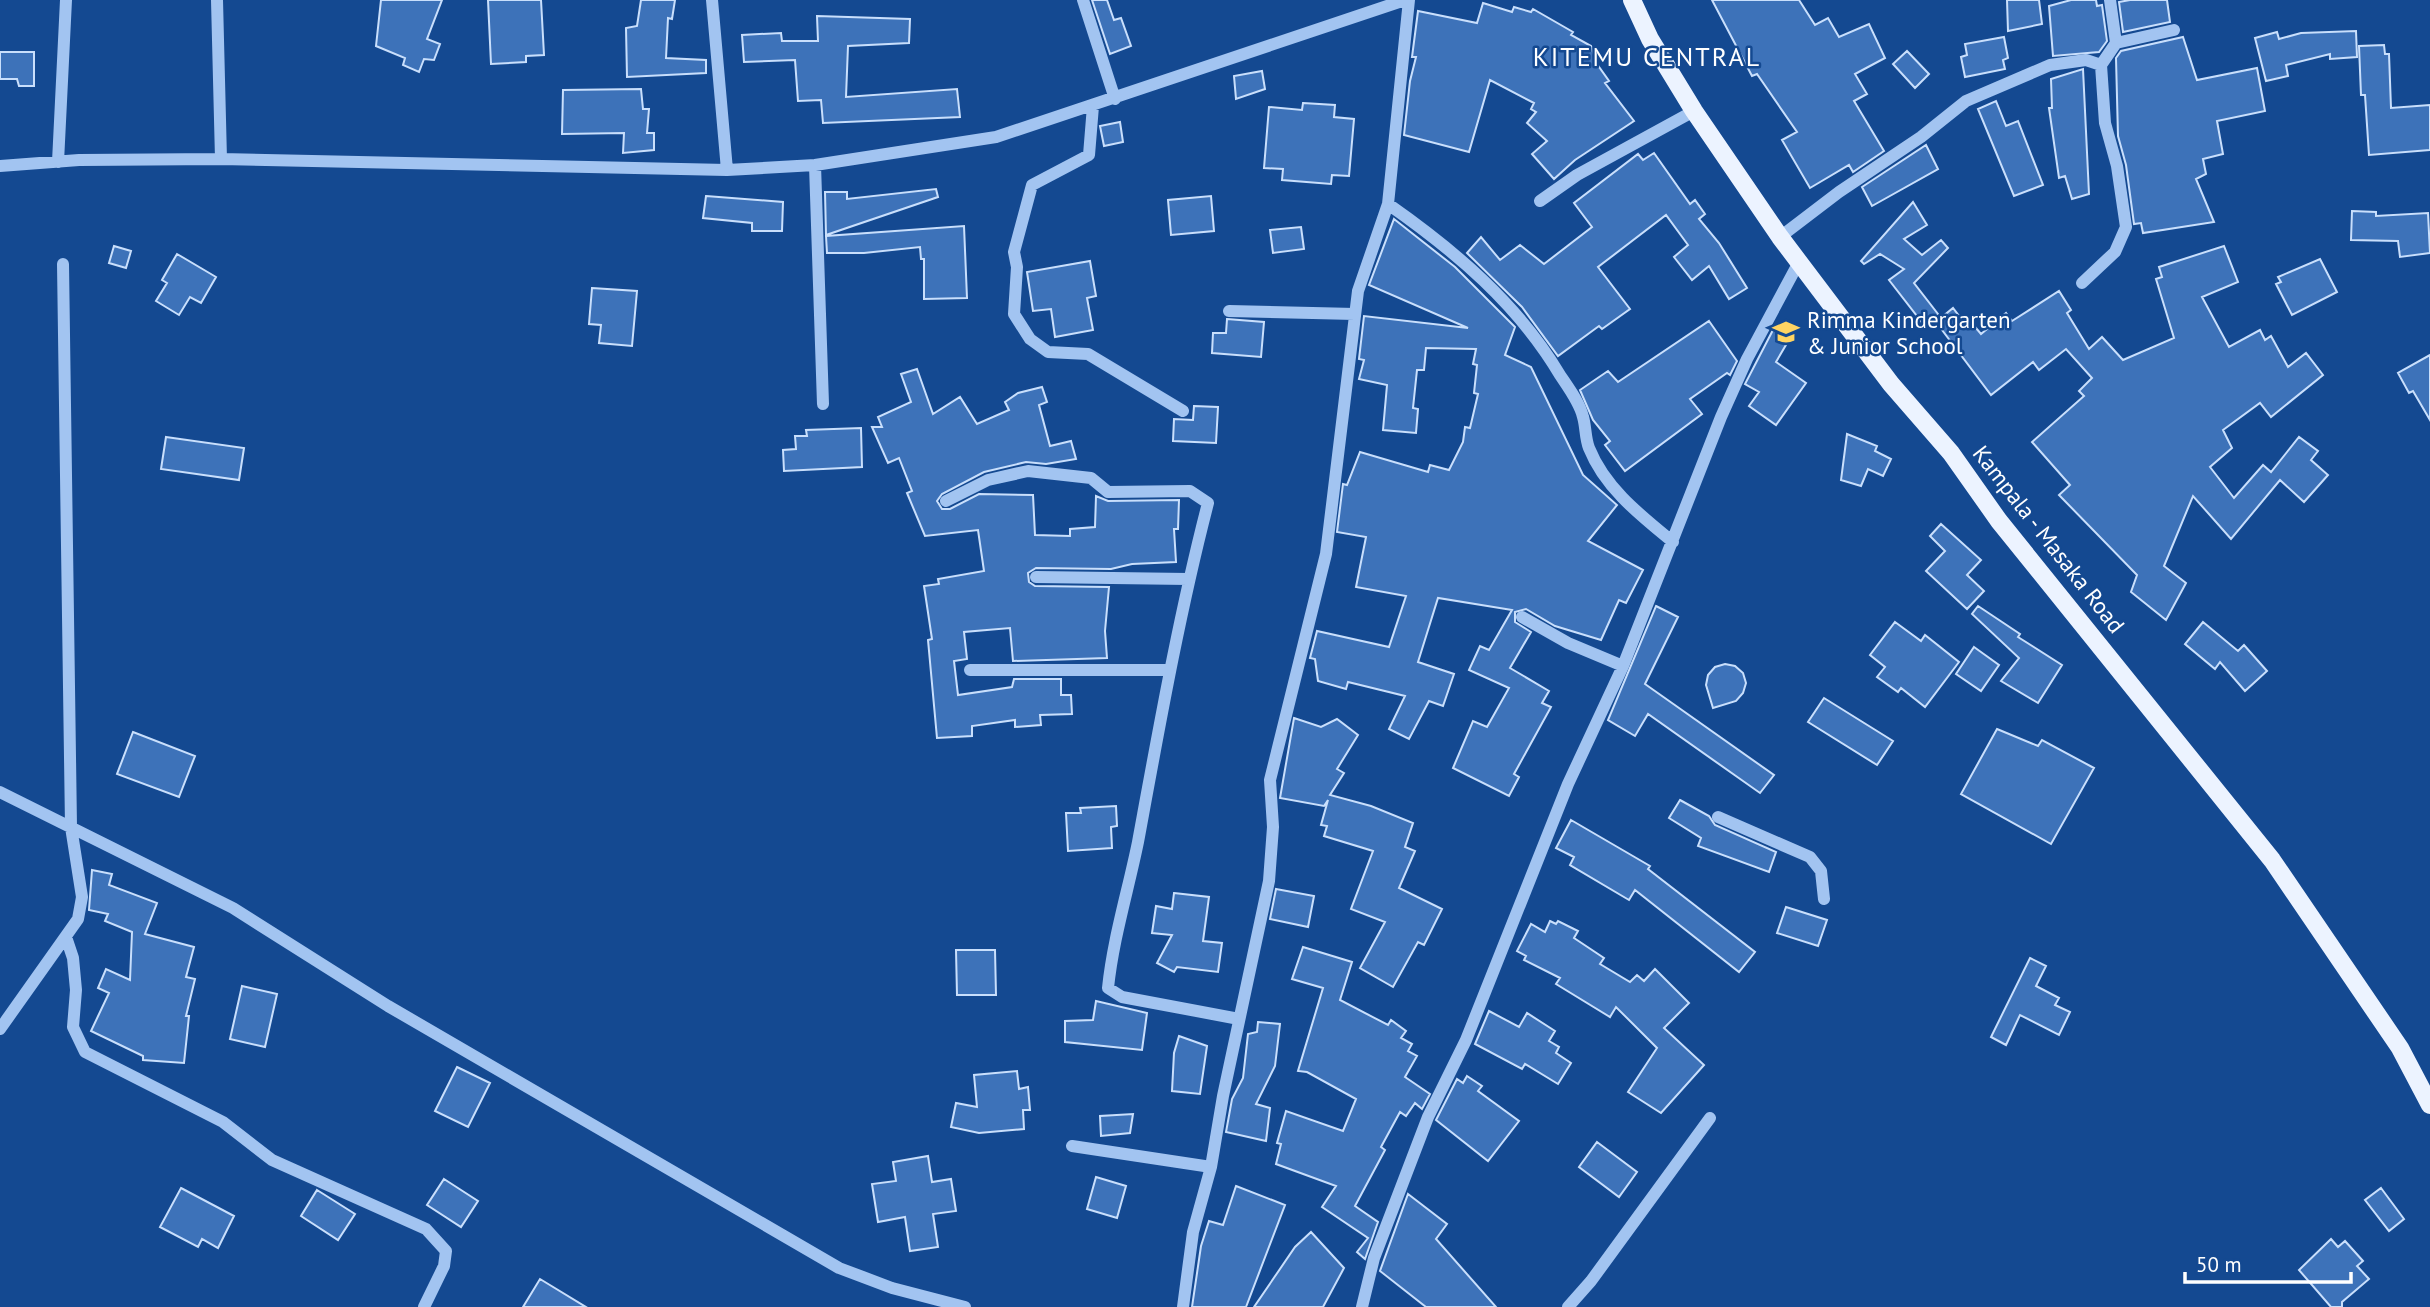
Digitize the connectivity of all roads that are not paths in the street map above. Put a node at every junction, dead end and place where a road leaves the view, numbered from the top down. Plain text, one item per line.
1 (66, 0) edge
2 (217, 0) edge
3 (712, 0) edge
4 (1083, 0) edge
5 (1407, 0) edge
6 (1632, 0) edge
7 (2110, 0) edge
8 (2174, 30) dead end
9 (2116, 43) junction
10 (2101, 65) junction
11 (1115, 99) junction
12 (1093, 106) junction
13 (1694, 111) junction
14 (220, 159) junction
15 (58, 162) junction
16 (815, 165) junction
17 (0, 166) edge
18 (727, 170) junction
19 (1540, 201) dead end
20 (1388, 204) junction
21 (1780, 237) junction
22 (1799, 262) junction
23 (63, 264) dead end
24 (2082, 283) dead end
25 (1229, 311) dead end
26 (1355, 314) junction
27 (823, 404) dead end
28 (1183, 411) dead end
29 (946, 501) dead end
30 (1673, 542) junction
31 (1036, 577) dead end
32 (1188, 579) junction
33 (1521, 617) dead end
34 (1623, 667) junction
35 (970, 670) dead end
36 (1170, 670) junction
37 (0, 792) edge
38 (1718, 817) dead end
39 (71, 827) junction
40 (1824, 899) dead end
41 (66, 937) junction
42 (1240, 1019) junction
43 (0, 1029) edge
44 (2430, 1105) edge
45 (1710, 1118) dead end
46 (1072, 1146) dead end
47 (1211, 1167) junction
48 (424, 1307) edge
49 (965, 1307) edge
50 (1183, 1307) edge
51 (1362, 1307) edge
52 (1568, 1307) edge

1 - 15 street
2 - 14 street
3 - 18 street
4 - 11 street
5 - 11 street
5 - 20 street
6 - 13 main road, Kampala - Masaka Road
7 - 9 street
8 - 9 street
9 - 10 street
10 - 21 street
10 - 24 street
11 - 12 street
12 - 16 street
12 - 28 street
13 - 19 street
13 - 21 main road, Kampala - Masaka Road
14 - 15 street
14 - 18 street
15 - 17 street
16 - 18 street
16 - 27 street
20 - 26 street
20 - 30 street
21 - 22 main road, Kampala - Masaka Road
22 - 30 street
22 - 44 main road, Kampala - Masaka Road
23 - 39 street
25 - 26 street
26 - 42 street
29 - 32 street
30 - 34 street
31 - 32 street
32 - 36 street
33 - 34 street
34 - 51 street
35 - 36 street
36 - 42 street
37 - 39 street
38 - 40 street
39 - 41 street
39 - 49 street
41 - 43 street
41 - 48 street
42 - 47 street
45 - 52 street
46 - 47 street
47 - 50 street

